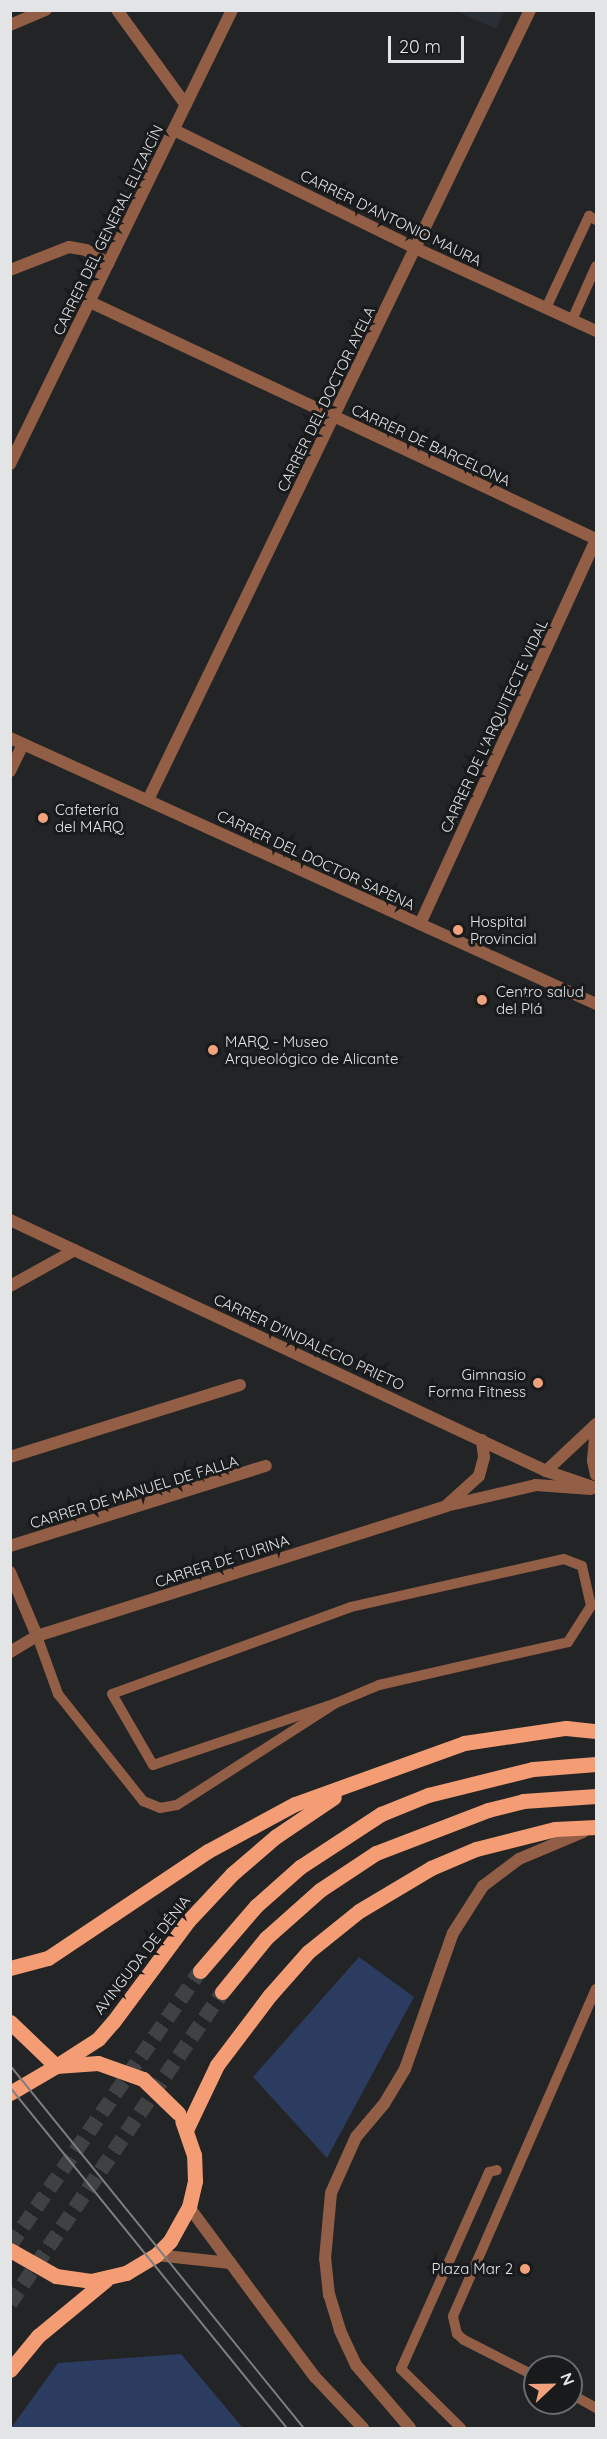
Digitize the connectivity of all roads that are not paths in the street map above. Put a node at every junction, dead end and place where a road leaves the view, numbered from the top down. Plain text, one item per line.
1 (46, 10) edge
2 (117, 10) edge
3 (232, 10) edge
4 (531, 10) edge
5 (10, 26) edge
6 (186, 105) junction
7 (174, 130) junction
8 (597, 219) edge
9 (415, 248) junction
10 (108, 263) junction
11 (597, 266) edge
12 (10, 270) edge
13 (90, 302) junction
14 (546, 308) junction
15 (572, 320) junction
16 (597, 331) edge
17 (335, 417) junction
18 (10, 464) edge
19 (597, 540) edge
20 (10, 738) edge
21 (23, 744) junction
22 (10, 771) edge
23 (148, 800) junction
24 (420, 924) junction
25 (597, 1004) edge
26 (10, 1220) edge
27 (75, 1250) junction
28 (10, 1286) edge
29 (240, 1385) dead end
30 (597, 1425) edge
31 (482, 1440) junction
32 (10, 1456) edge
33 (266, 1466) dead end
34 (546, 1471) junction
35 (597, 1475) edge
36 (597, 1489) edge
37 (446, 1506) junction
38 (10, 1546) edge
39 (10, 1572) edge
40 (37, 1636) junction
41 (10, 1652) edge
42 (336, 1703) junction
43 (597, 1731) edge
44 (597, 1764) edge
45 (367, 1776) junction
46 (597, 1796) edge
47 (597, 1828) edge
48 (10, 1968) edge
49 (200, 1971) tunnel mouth
50 (597, 1989) edge
51 (222, 1992) tunnel mouth
52 (10, 2022) edge
53 (56, 2066) junction
54 (10, 2092) edge
55 (186, 2130) junction
56 (497, 2170) dead end
57 (189, 2207) junction
58 (10, 2250) edge
59 (156, 2255) junction
60 (231, 2263) junction
61 (109, 2278) junction
62 (10, 2370) edge
63 (523, 2370) edge
64 (583, 2400) edge
65 (597, 2408) edge
66 (363, 2428) edge
67 (410, 2428) edge
68 (461, 2428) edge

1 - 5 street
2 - 6 street
3 - 6 street, CARRER DEL GENERAL ELIZAICÍN
4 - 9 street, CARRER DEL DOCTOR AYELA
6 - 7 street, CARRER DEL GENERAL ELIZAICÍN
7 - 9 street, CARRER D'ANTONIO MAURA
7 - 10 street, CARRER DEL GENERAL ELIZAICÍN
8 - 14 lane
9 - 14 street, CARRER D'ANTONIO MAURA
9 - 17 street, CARRER DEL DOCTOR AYELA
10 - 12 street
10 - 13 street, CARRER DEL GENERAL ELIZAICÍN
11 - 15 lane
13 - 17 street, CARRER DE BARCELONA
13 - 18 street, CARRER DEL GENERAL ELIZAICÍN
14 - 15 street, CARRER D'ANTONIO MAURA
15 - 16 street, CARRER D'ANTONIO MAURA
17 - 19 street, CARRER DE BARCELONA
17 - 23 street, CARRER DEL DOCTOR AYELA
19 - 24 street, CARRER DE L'ARQUITECTE VIDAL
20 - 21 street, CARRER DEL DOCTOR SAPENA
21 - 22 street
21 - 23 street, CARRER DEL DOCTOR SAPENA
23 - 24 street, CARRER DEL DOCTOR SAPENA
24 - 25 street, CARRER DEL DOCTOR SAPENA
26 - 27 street, CARRER D'INDALECIO PRIETO
27 - 28 street
27 - 31 street, CARRER D'INDALECIO PRIETO
29 - 32 street
30 - 34 street
30 - 35 street
31 - 34 street, CARRER D'INDALECIO PRIETO
31 - 37 street, CARRER DE TURINA
33 - 38 street, CARRER DE MANUEL DE FALLA
34 - 36 street, CARRER D'INDALECIO PRIETO
36 - 37 street, CARRER DE TURINA
37 - 40 street, CARRER DE TURINA
39 - 40 street
40 - 41 street, CARRER DE TURINA
40 - 42 lane
42 - 42 lane
43 - 45 main road, AVINGUDA DE DÉNIA
44 - 49 main road
45 - 48 main road, AVINGUDA DE DÉNIA
45 - 53 main road, AVINGUDA DE DÉNIA
46 - 51 main road
47 - 55 main road
47 - 67 street
50 - 63 lane
52 - 53 main road
53 - 54 main road, AVINGUDA DE DÉNIA
53 - 55 main road, bridge
55 - 57 main road
56 - 68 lane
57 - 59 main road
57 - 60 street
58 - 61 main road, bridge
59 - 60 street
59 - 61 main road
60 - 66 street
61 - 62 main road
64 - 65 lane

